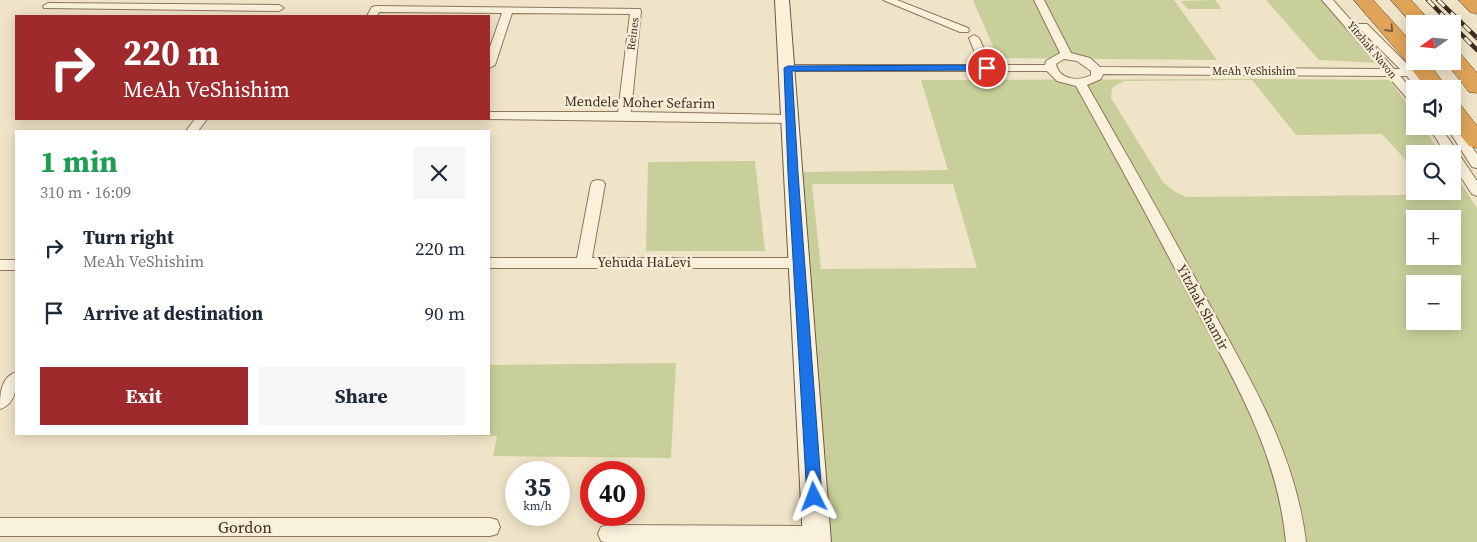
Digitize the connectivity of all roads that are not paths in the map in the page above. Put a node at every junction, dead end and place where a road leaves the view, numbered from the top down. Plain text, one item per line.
1 (782, 0) edge
2 (888, 0) edge
3 (1039, 0) edge
4 (1327, 0) edge
5 (1338, 0) edge
6 (1363, 0) edge
7 (1400, 0) edge
8 (1468, 0) edge
9 (48, 6) dead end
10 (279, 8) edge
11 (1477, 8) edge
12 (508, 10) junction
13 (373, 15) edge
14 (1414, 15) edge
15 (964, 30) dead end
16 (974, 38) dead end
17 (1406, 55) edge
18 (1067, 56) junction
19 (1406, 58) edge
20 (490, 61) edge
21 (1406, 67) edge
22 (1461, 67) edge
23 (788, 68) junction
24 (987, 68) junction
25 (1050, 68) junction
26 (1098, 70) junction
27 (1419, 70) edge
28 (1390, 72) junction
29 (1428, 80) edge
30 (1080, 82) junction
31 (1477, 87) edge
32 (1406, 90) edge
33 (490, 116) edge
34 (624, 116) junction
35 (791, 119) junction
36 (1461, 121) edge
37 (1440, 135) edge
38 (1458, 135) edge
39 (1477, 141) edge
40 (1477, 164) edge
41 (598, 184) dead end
42 (1477, 191) edge
43 (584, 262) junction
44 (490, 263) edge
45 (798, 263) junction
46 (0, 265) edge
47 (15, 265) edge
48 (15, 381) edge
49 (0, 402) edge
50 (0, 527) edge
51 (490, 527) dead end
52 (608, 534) dead end
53 (817, 539) edge
54 (1296, 542) edge

1 - 23 street
2 - 15 street
3 - 18 street
4 - 28 street, Yitzhak Navon
5 - 19 street, Yitzhak Navon
6 -> 17 highway
7 - 14 highway
8 - 11 highway
9 - 10 street
12 - 13 street, Reines
12 - 20 street
12 - 34 street, Reines
16 - 24 street
18 - 25 street
18 - 26 street
21 - 28 street, MeAh VeShishim
22 - 31 highway
23 - 24 street
23 - 35 street
24 - 25 street
25 - 30 street
26 - 28 street, MeAh VeShishim
26 - 30 street
27 - 29 highway
28 - 32 street, Yitzhak Navon
30 - 54 street, Yitzhak Shamir
33 - 34 street, Mendele Moher Sefarim
34 - 35 street, Mendele Moher Sefarim
35 - 45 street
36 - 39 highway
37 - 42 street
38 - 40 street
41 - 43 street
43 - 44 street, Yehuda HaLevi
43 - 45 street, Yehuda HaLevi
45 - 53 street
46 - 47 street
48 - 49 street
50 - 51 street, Gordon
52 - 53 street

